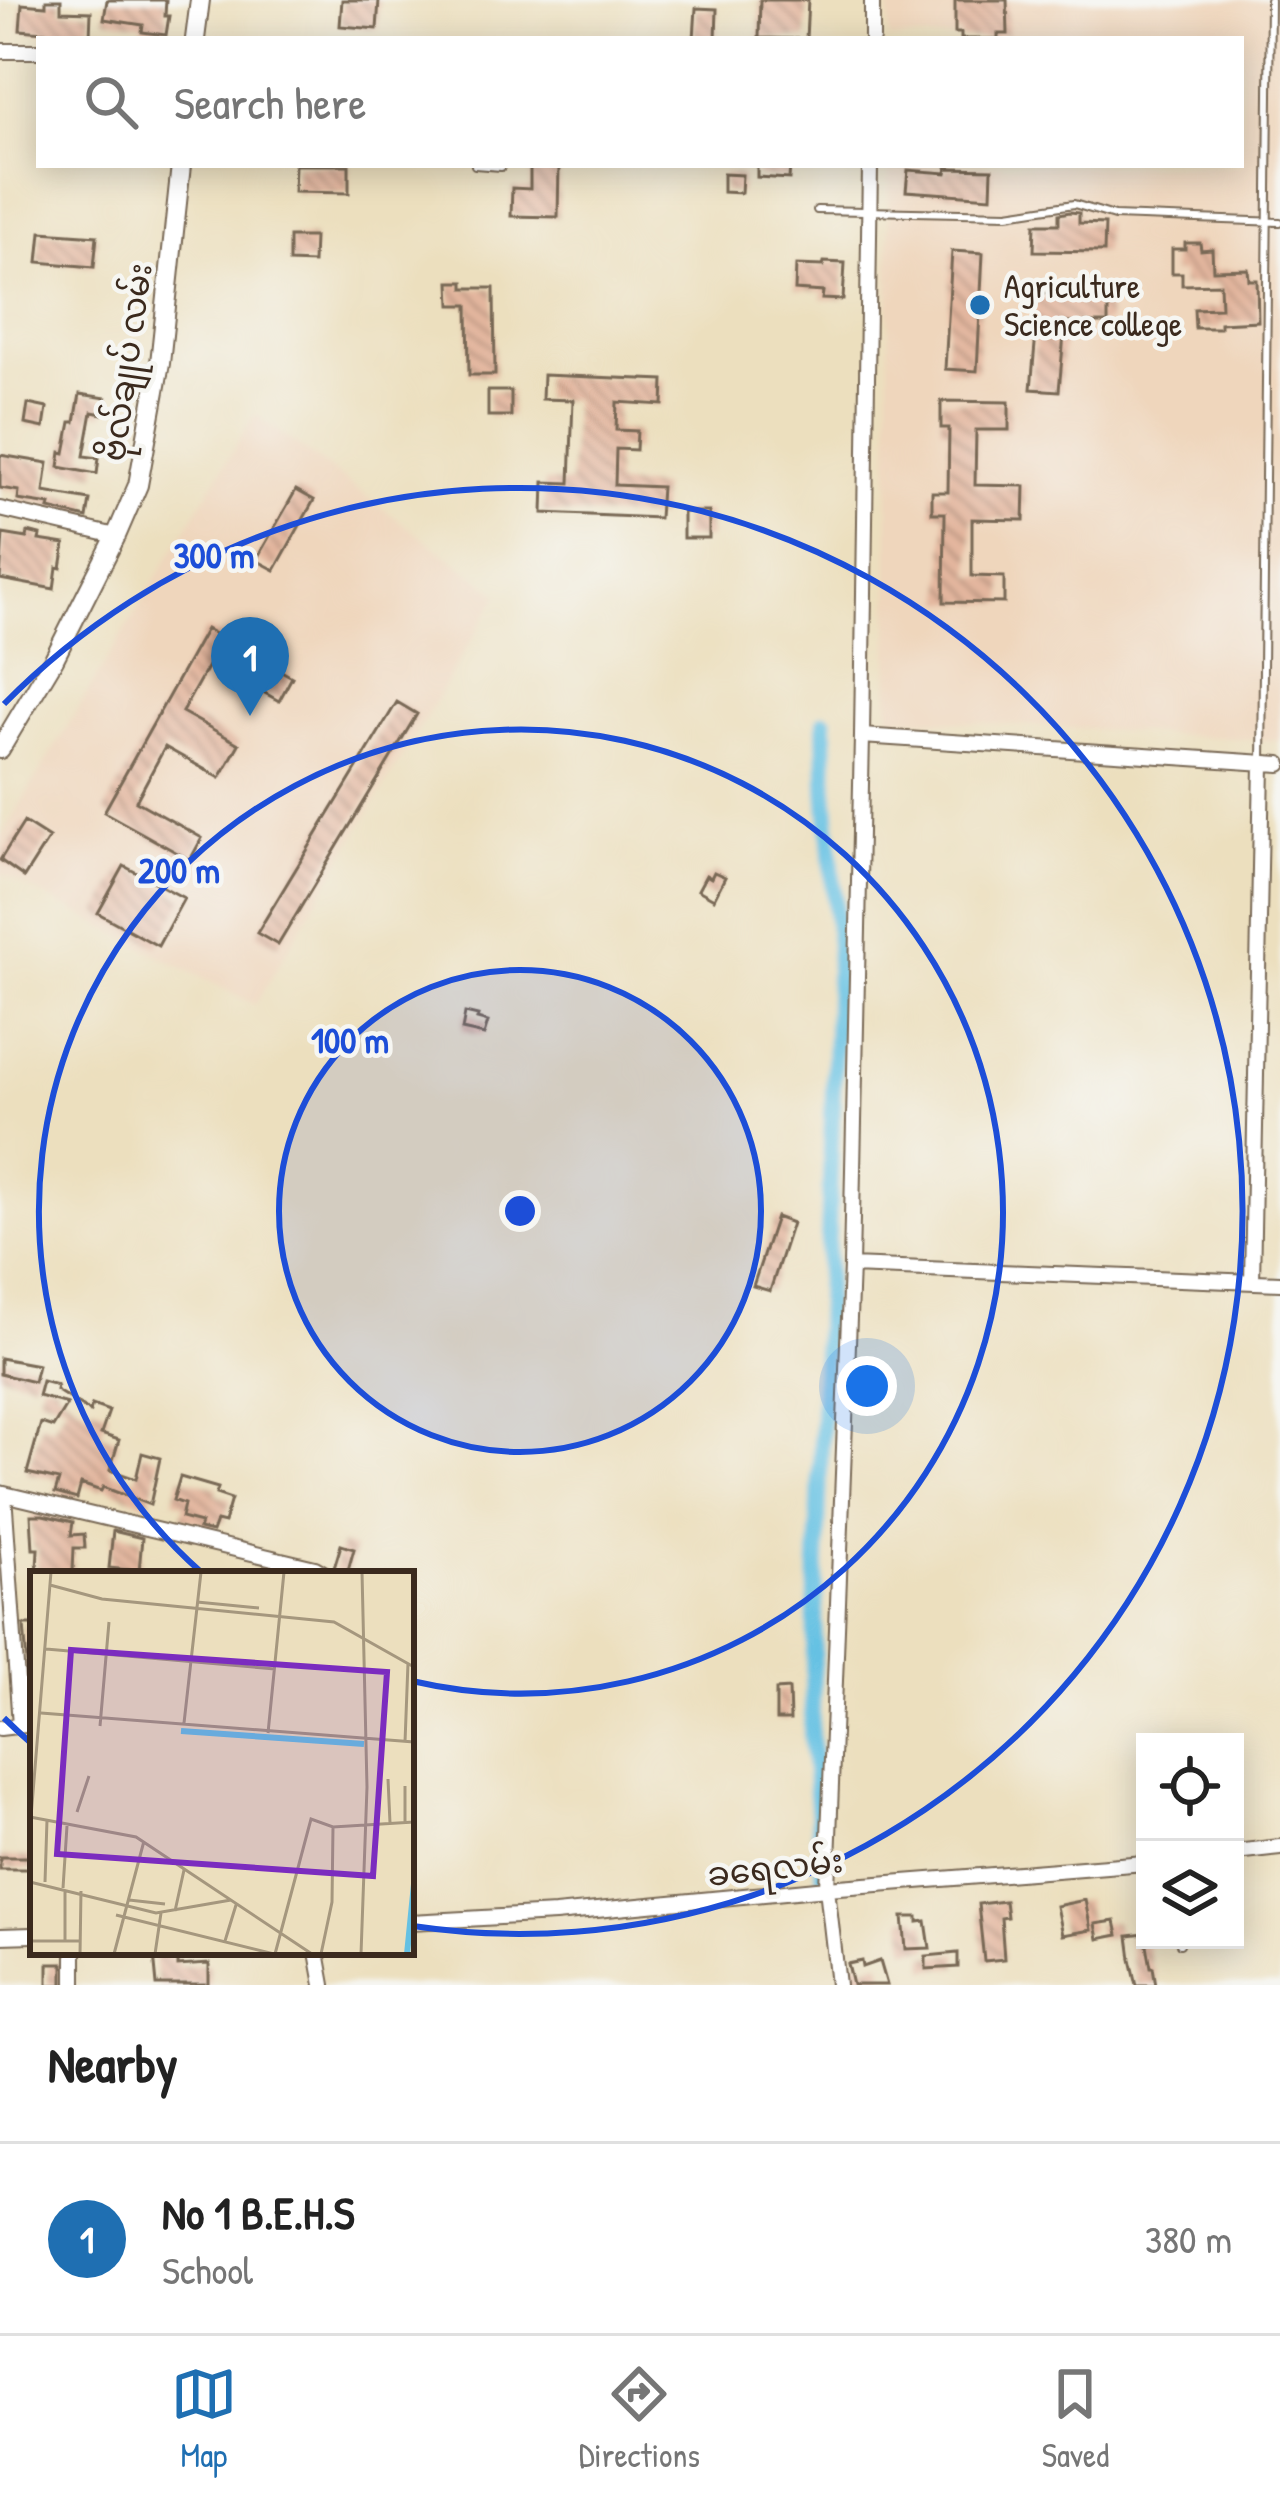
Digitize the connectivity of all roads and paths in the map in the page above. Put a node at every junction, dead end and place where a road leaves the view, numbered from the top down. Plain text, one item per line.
1 (200, 0) edge
2 (872, 0) edge
3 (1270, 0) edge
4 (195, 36) edge
5 (872, 36) edge
6 (0, 51) edge
7 (36, 51) edge
8 (181, 168) edge
9 (870, 168) edge
10 (817, 210) dead end
11 (870, 210) junction
12 (1267, 222) junction
13 (1280, 222) edge
14 (0, 509) edge
15 (116, 536) junction
16 (862, 736) junction
17 (0, 749) edge
18 (1262, 764) junction
19 (1280, 764) edge
20 (850, 1266) junction
21 (1252, 1282) junction
22 (1280, 1282) edge
23 (2, 1493) edge
24 (320, 1571) edge
25 (27, 1724) edge
26 (0, 1728) edge
27 (1280, 1847) edge
28 (1244, 1851) edge
29 (1136, 1864) edge
30 (827, 1888) junction
31 (414, 1922) edge
32 (30, 1935) edge
33 (0, 1936) edge
34 (318, 1955) edge
35 (323, 1985) edge
36 (838, 1985) edge

1 - 4 main road
2 - 5 street
3 - 12 lane
6 - 7 street
8 - 15 main road, ဗိုလ်ချုပ် လမ်း
9 - 11 street
10 - 11 lane
11 - 12 lane
11 - 16 street
12 - 13 lane
12 - 18 lane
14 - 15 street
15 - 17 main road, ဗိုလ်ချုပ် လမ်း
16 - 18 street
16 - 20 street
18 - 19 street
18 - 21 street
20 - 21 street
20 - 30 street
21 - 22 street
23 - 24 street
23 - 25 street
25 - 26 street
27 - 28 street
29 - 30 street, ခရေလမ်း
30 - 31 street, ခရေလမ်း
30 - 36 street
32 - 33 street
34 - 35 street

